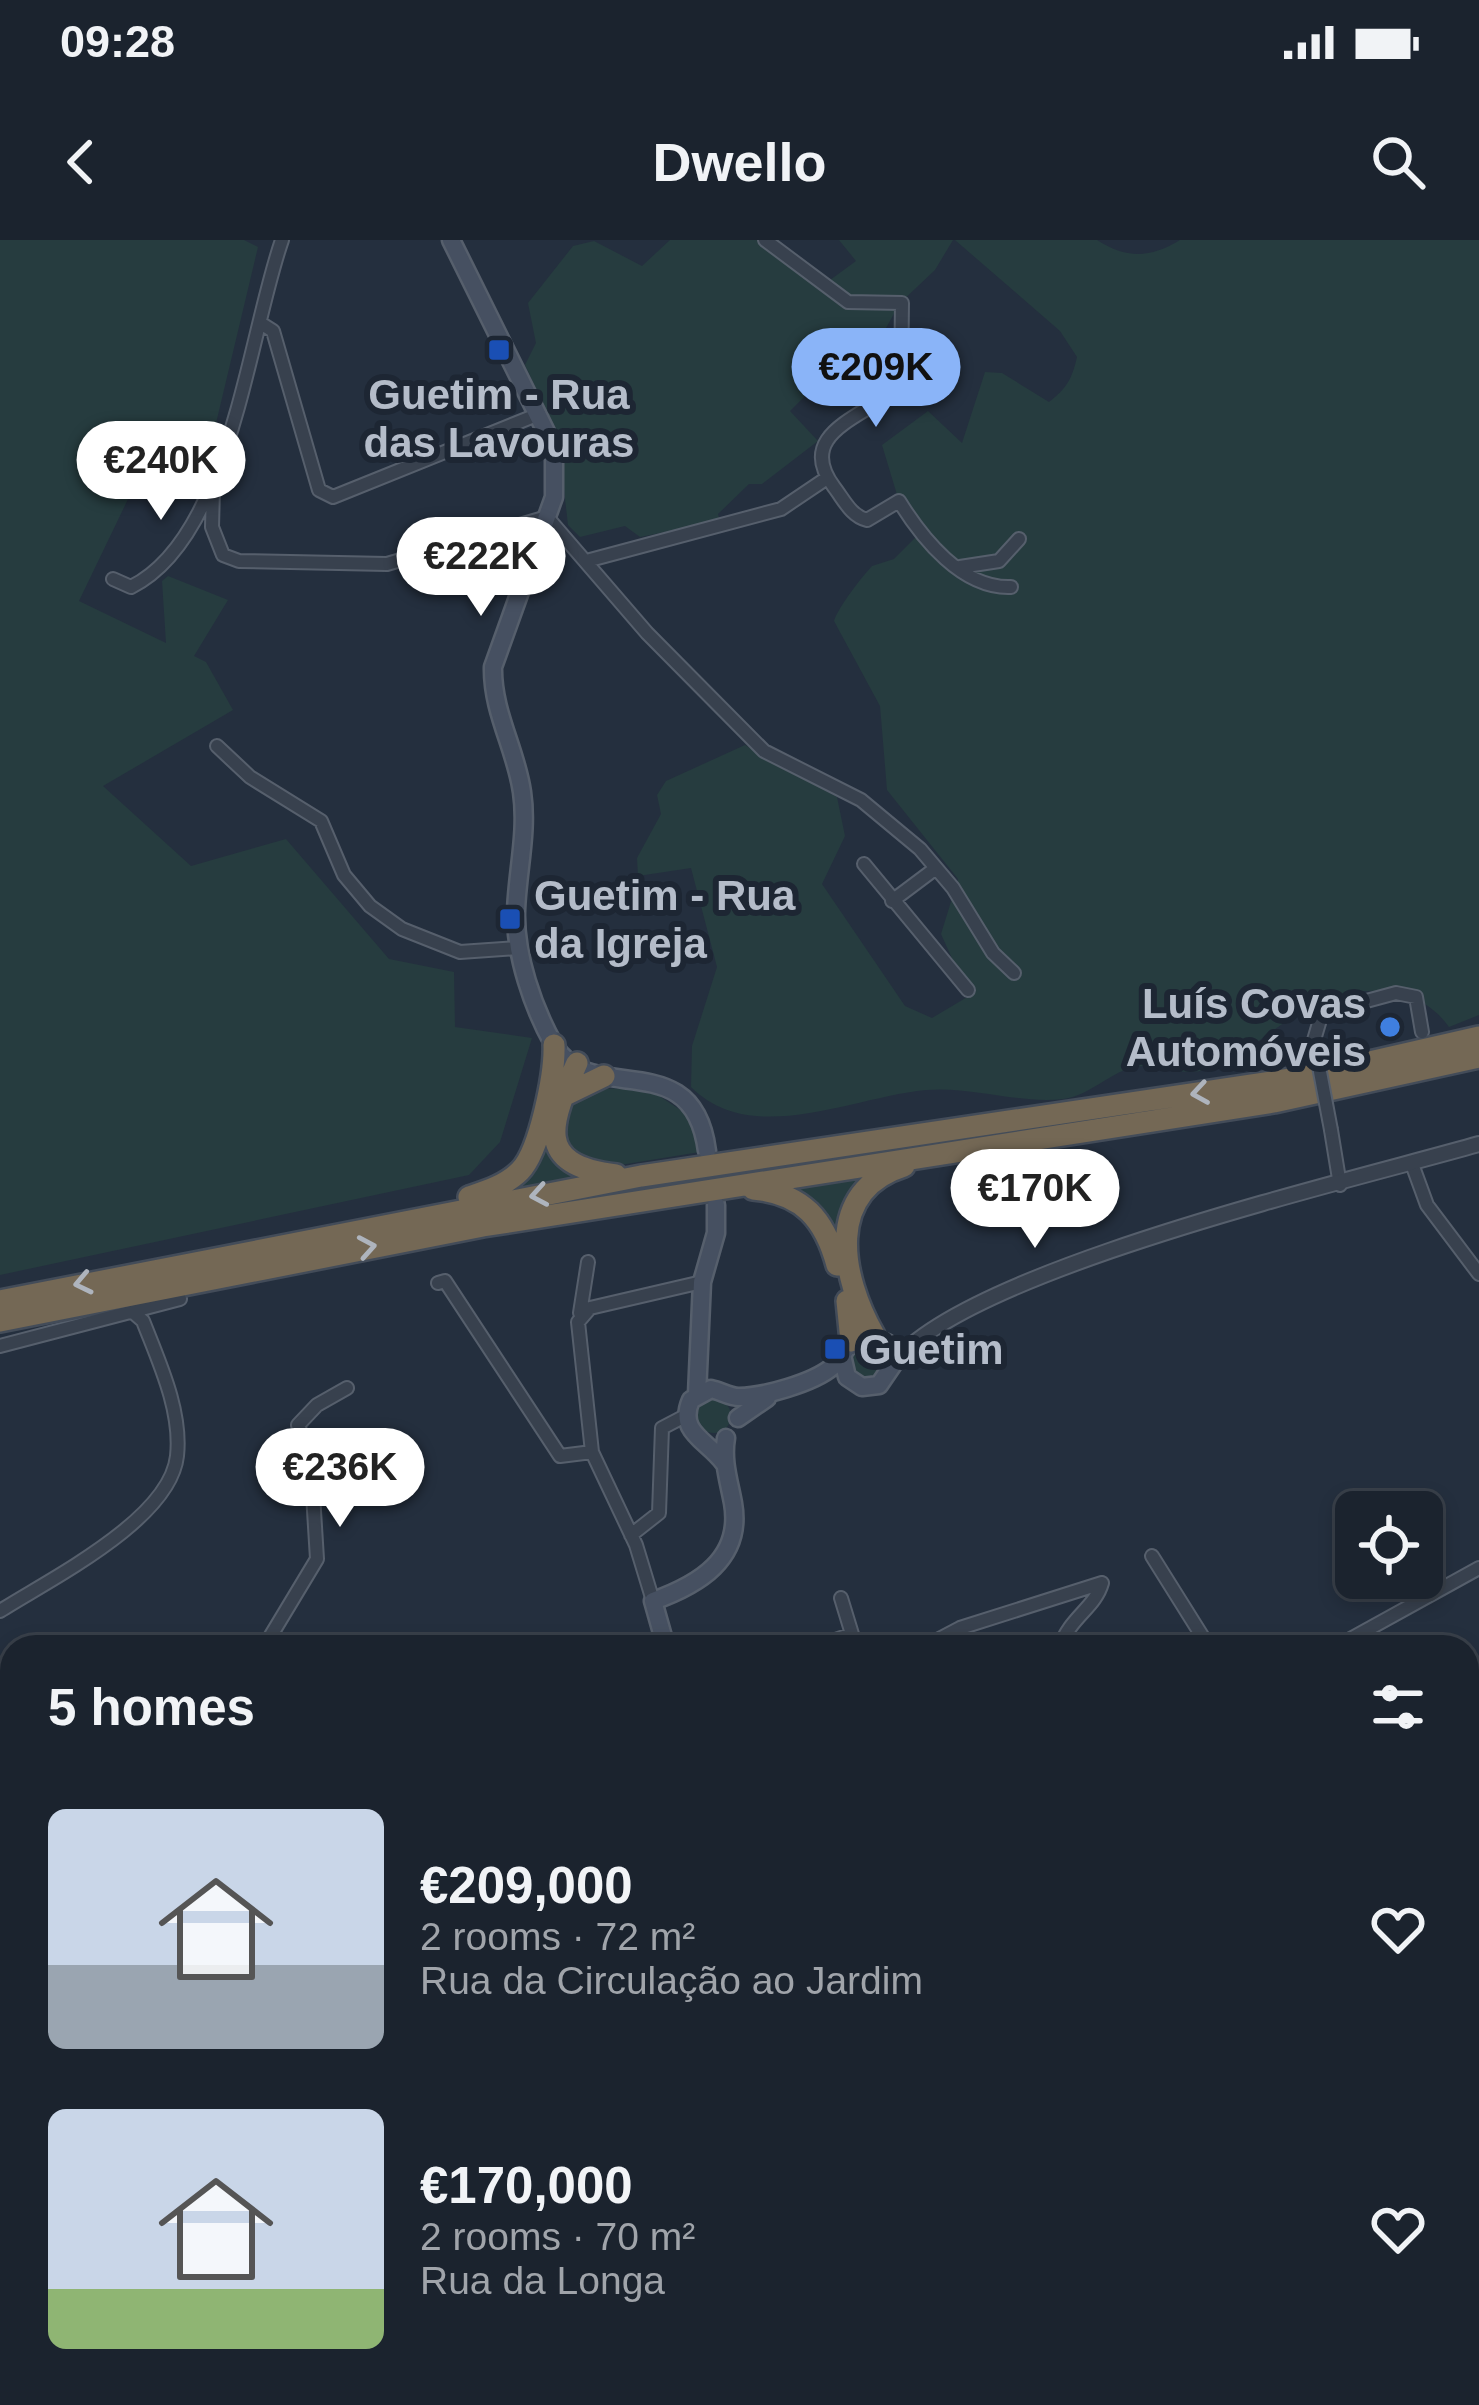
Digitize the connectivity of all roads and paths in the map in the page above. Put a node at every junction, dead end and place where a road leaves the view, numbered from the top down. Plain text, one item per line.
1 (282, 240) edge
2 (451, 240) edge
3 (765, 240) edge
4 (262, 324) junction
5 (539, 414) junction
6 (827, 478) junction
7 (213, 489) junction
8 (547, 517) junction
9 (1019, 539) dead end
10 (590, 560) junction
11 (959, 567) junction
12 (113, 579) dead end
13 (1011, 587) dead end
14 (218, 746) dead end
15 (864, 865) dead end
16 (936, 868) junction
17 (892, 901) junction
18 (518, 948) junction
19 (1014, 974) dead end
20 (968, 990) dead end
21 (536, 996) junction
22 (1422, 1032) dead end
23 (1479, 1037) edge
24 (554, 1045) junction
25 (1479, 1057) edge
26 (577, 1063) junction
27 (604, 1076) junction
28 (552, 1096) junction
29 (1479, 1144) edge
30 (707, 1150) dead end
31 (937, 1156) junction
32 (1412, 1163) junction
33 (641, 1177) junction
34 (1340, 1185) junction
35 (719, 1196) junction
36 (436, 1213) junction
37 (588, 1262) dead end
38 (1479, 1274) edge
39 (702, 1282) junction
40 (438, 1283) dead end
41 (180, 1299) dead end
42 (0, 1301) edge
43 (580, 1313) junction
44 (135, 1314) junction
45 (0, 1321) edge
46 (919, 1336) junction
47 (881, 1339) junction
48 (0, 1346) edge
49 (700, 1346) junction
50 (846, 1348) junction
51 (894, 1363) junction
52 (847, 1377) junction
53 (347, 1388) dead end
54 (697, 1394) junction
55 (725, 1394) junction
56 (686, 1416) junction
57 (739, 1418) junction
58 (726, 1438) junction
59 (706, 1442) junction
60 (592, 1452) junction
61 (724, 1462) junction
62 (631, 1535) junction
63 (1152, 1556) dead end
64 (1479, 1568) edge
65 (841, 1598) dead end
66 (653, 1601) junction
67 (0, 1612) edge
68 (271, 1635) edge
69 (663, 1635) edge
70 (849, 1635) edge
71 (947, 1635) edge
72 (1064, 1635) edge
73 (1201, 1635) edge
74 (1358, 1635) edge

1 - 4 street
2 - 5 main road
3 - 6 street
4 - 5 street
4 - 7 street
5 - 8 main road
6 - 10 street
6 - 11 street
7 - 8 street
7 - 12 street
8 - 10 street
8 - 18 main road
9 - 11 street
10 - 16 street
11 - 13 street
14 - 18 street
15 - 17 street
16 - 17 street
16 - 19 street
17 - 20 street
18 - 21 main road
21 - 24 main road
21 - 26 main road
22 - 34 street, bridge
23 -> 33 highway
24 - 26 main road
24 - 28 highway
25 - 31 highway
26 - 27 main road
26 - 28 highway
27 - 28 highway
27 - 30 main road
28 - 33 highway
28 - 36 highway
29 - 32 street
31 - 35 highway
31 - 47 highway
32 - 34 street
32 - 38 street
33 -> 36 highway
34 - 46 street
35 - 39 main road
45 -> 35 highway
35 - 50 highway
36 -> 42 highway
37 - 43 street
39 - 43 street
39 - 49 main road
40 - 60 street
41 - 44 street
43 - 60 street
44 - 48 street
44 - 67 street
46 - 47 street
46 - 51 street
47 - 50 main road
47 - 51 main road
49 - 54 main road
49 - 55 main road
50 - 52 main road
50 - 55 main road
51 - 52 main road
52 - 57 main road
53 - 68 street
54 - 55 main road
54 - 56 main road
55 - 57 main road
56 - 59 main road
56 - 62 street
57 - 58 main road
58 - 59 main road
58 - 61 main road
59 - 61 main road
60 - 62 street
61 - 66 main road
62 - 66 street
63 - 73 street
64 - 74 street
65 - 70 street
66 - 69 main road
71 - 72 street

